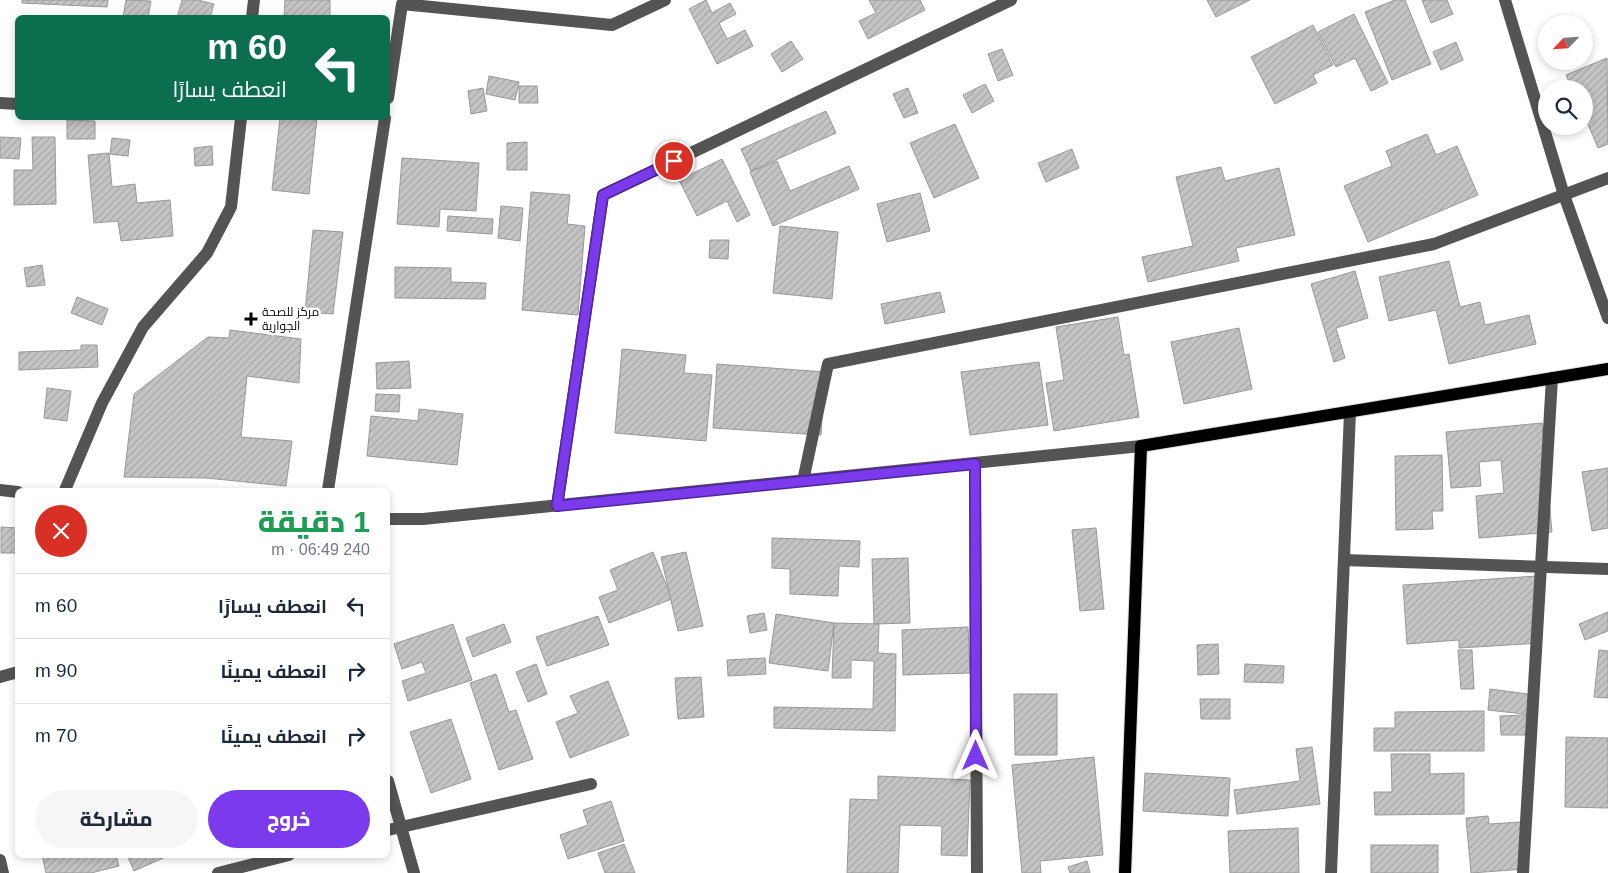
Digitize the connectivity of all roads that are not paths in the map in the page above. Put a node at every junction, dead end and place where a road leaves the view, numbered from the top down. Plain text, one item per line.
1 (254, 0) edge
2 (666, 0) edge
3 (1011, 0) edge
4 (1505, 0) edge
5 (440, 4) edge
6 (252, 15) edge
7 (390, 85) edge
8 (0, 103) edge
9 (15, 104) edge
10 (241, 120) edge
11 (384, 120) edge
12 (1608, 178) edge
13 (1564, 195) junction
14 (1608, 318) edge
15 (1608, 369) edge
16 (1552, 378) junction
17 (1350, 412) junction
18 (1141, 446) junction
19 (975, 464) junction
20 (803, 481) junction
21 (67, 488) edge
22 (328, 488) edge
23 (0, 490) edge
24 (15, 492) edge
25 (557, 506) junction
26 (390, 519) edge
27 (1344, 560) junction
28 (1540, 567) junction
29 (1608, 569) edge
30 (15, 673) edge
31 (0, 677) edge
32 (591, 784) dead end
33 (390, 789) edge
34 (400, 827) junction
35 (390, 830) edge
36 (277, 858) edge
37 (0, 860) edge
38 (3, 873) edge
39 (218, 873) edge
40 (414, 873) edge
41 (977, 873) edge
42 (1125, 873) edge
43 (1332, 873) edge
44 (1523, 873) edge

1 - 6 street
2 - 5 street
3 - 25 street
4 - 13 street
5 - 7 street
8 - 9 street
10 - 21 street
11 - 22 street
12 - 13 street
13 - 14 street
13 - 20 street
15 - 16 main road
16 - 17 main road
16 - 28 street
17 - 18 main road
17 - 27 street
18 - 19 street
18 - 42 main road
19 - 20 street
19 - 41 street
20 - 25 street
23 - 24 street
25 - 26 street
27 - 28 street
27 - 43 street
28 - 29 street
28 - 44 street
30 - 31 street
32 - 34 street
33 - 34 street
34 - 35 street
34 - 40 street
36 - 39 street
37 - 38 street

